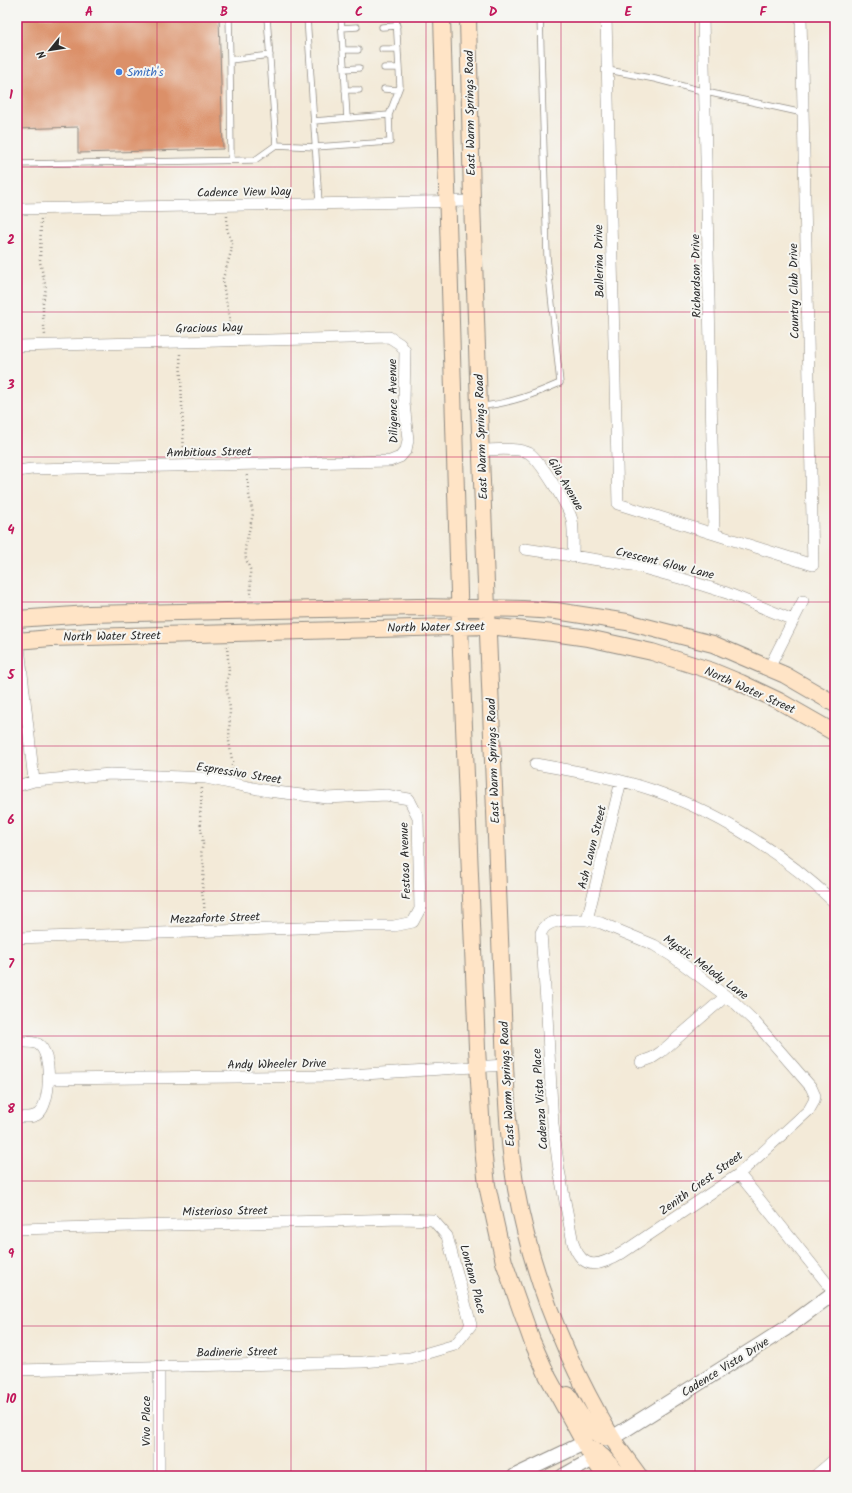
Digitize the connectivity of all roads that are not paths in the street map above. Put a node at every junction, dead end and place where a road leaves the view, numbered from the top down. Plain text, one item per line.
1 (229, 17) edge
2 (268, 17) edge
3 (307, 17) edge
4 (341, 17) edge
5 (396, 17) edge
6 (442, 17) edge
7 (468, 17) edge
8 (540, 17) edge
9 (606, 17) edge
10 (704, 17) edge
11 (801, 17) edge
12 (382, 26) dead end
13 (397, 26) junction
14 (357, 27) dead end
15 (342, 28) junction
16 (382, 49) dead end
17 (398, 49) junction
18 (343, 50) junction
19 (358, 50) dead end
20 (270, 55) junction
21 (230, 60) junction
22 (359, 68) dead end
23 (384, 68) dead end
24 (399, 68) junction
25 (344, 69) junction
26 (608, 70) junction
27 (384, 89) dead end
28 (345, 90) junction
29 (359, 90) dead end
30 (398, 90) junction
31 (706, 92) junction
32 (804, 113) junction
33 (389, 115) junction
34 (347, 118) junction
35 (314, 121) junction
36 (276, 145) junction
37 (315, 147) junction
38 (231, 160) junction
39 (17, 164) edge
40 (446, 200) junction
41 (472, 201) junction
42 (319, 203) junction
43 (17, 209) edge
44 (400, 344) joint
45 (17, 346) edge
46 (479, 406) junction
47 (481, 450) junction
48 (400, 457) joint
49 (17, 471) edge
50 (714, 534) junction
51 (525, 549) dead end
52 (573, 557) junction
53 (803, 601) dead end
54 (459, 607) junction
55 (488, 608) junction
56 (17, 619) edge
57 (793, 620) junction
58 (488, 626) junction
59 (460, 627) junction
60 (18, 637) edge
61 (769, 668) junction
62 (835, 704) edge
63 (835, 733) edge
64 (536, 764) dead end
65 (34, 780) junction
66 (621, 781) junction
67 (17, 786) edge
68 (410, 798) joint
69 (835, 903) edge
70 (587, 920) junction
71 (413, 922) joint
72 (543, 928) joint
73 (17, 938) edge
74 (726, 996) junction
75 (17, 1042) edge
76 (641, 1062) dead end
77 (505, 1065) junction
78 (478, 1068) junction
79 (49, 1079) junction
80 (814, 1101) joint
81 (17, 1117) edge
82 (739, 1174) junction
83 (433, 1220) joint
84 (17, 1229) edge
85 (588, 1263) joint
86 (834, 1292) edge
87 (532, 1341) junction
88 (455, 1345) joint
89 (159, 1366) junction
90 (17, 1370) edge
91 (612, 1438) junction
92 (584, 1443) junction
93 (593, 1459) junction
94 (835, 1459) edge
95 (160, 1476) edge
96 (515, 1476) edge
97 (563, 1476) edge
98 (605, 1476) edge
99 (620, 1476) edge
100 (639, 1476) edge
101 (815, 1476) edge

1 - 21 lane
2 - 20 lane
3 - 35 lane
4 - 15 lane
5 - 13 lane
6 - 40 main road, East Warm Springs Road
7 - 41 main road, East Warm Springs Road
8 - 46 lane
9 - 26 street, Ballerina Drive
10 - 31 street, Richardson Drive
11 - 32 street, Country Club Drive
12 - 13 lane
13 - 17 lane
14 - 15 lane
15 - 18 lane
16 - 17 lane
17 - 24 lane
18 - 19 lane
18 - 25 lane
20 - 21 lane
20 - 36 lane
21 - 38 lane
22 - 25 lane
23 - 24 lane
24 - 30 lane
25 - 28 lane
26 - 31 lane
26 - 50 street, Ballerina Drive
27 - 30 lane
28 - 29 lane
28 - 34 lane
30 - 33 lane
31 - 32 lane
31 - 50 street, Richardson Drive
32 - 50 street, Country Club Drive
33 - 34 lane
33 - 37 lane
34 - 35 lane
35 - 37 lane
36 - 37 lane
36 - 38 lane
37 - 42 lane
38 - 39 lane
40 - 41 street, Cadence View Way
40 - 42 street, Cadence View Way
40 - 54 main road, East Warm Springs Road
41 - 46 main road, East Warm Springs Road
42 - 43 street, Cadence View Way
44 - 45 street, Gracious Way
44 - 48 street, Diligence Avenue
46 - 47 main road, East Warm Springs Road
47 - 52 street, Gila Avenue
47 - 55 main road, East Warm Springs Road
48 - 49 street, Ambitious Street
51 - 52 street, Crescent Glow Lane
52 - 57 street, Crescent Glow Lane
53 - 57 street
54 - 55 main road, North Water Street
54 - 56 main road, North Water Street
54 - 59 main road, East Warm Springs Road
55 - 58 main road, East Warm Springs Road
55 - 61 main road, North Water Street
57 - 61 street
58 - 59 main road, North Water Street
58 - 63 main road, North Water Street
58 - 77 main road, East Warm Springs Road
59 - 60 main road, North Water Street
59 - 78 main road, East Warm Springs Road
60 - 65 street
61 - 62 main road, North Water Street
64 - 66 street
65 - 67 street, Espressivo Street
65 - 68 street, Espressivo Street
66 - 69 street
66 - 70 street, Ash Lawn Street
68 - 71 street, Festoso Avenue
70 - 72 street, Mystic Melody Lane
70 - 74 street, Mystic Melody Lane
71 - 73 street, Mezzaforte Street
72 - 85 street, Cadenza Vista Place
74 - 76 street
74 - 80 street, Mystic Melody Lane
75 - 79 street
77 - 78 street, Andy Wheeler Drive
77 - 91 main road, East Warm Springs Road
78 - 79 street, Andy Wheeler Drive
78 - 87 main road, East Warm Springs Road
79 - 81 street
80 - 82 street, Zenith Crest Street
82 - 85 street, Zenith Crest Street
82 - 86 street
83 - 84 street, Misterioso Street
83 - 88 street, Lontano Place
86 - 91 street, Cadence Vista Drive
87 - 91 main road
87 - 92 main road, East Warm Springs Road
88 - 89 street, Badinerie Street
89 - 90 street, Badinerie Street
89 - 95 street, Vivo Place
91 - 100 main road, East Warm Springs Road
92 - 93 main road, East Warm Springs Road
92 - 96 street
92 - 99 main road
93 - 97 street
93 - 98 main road, East Warm Springs Road
94 - 101 street

